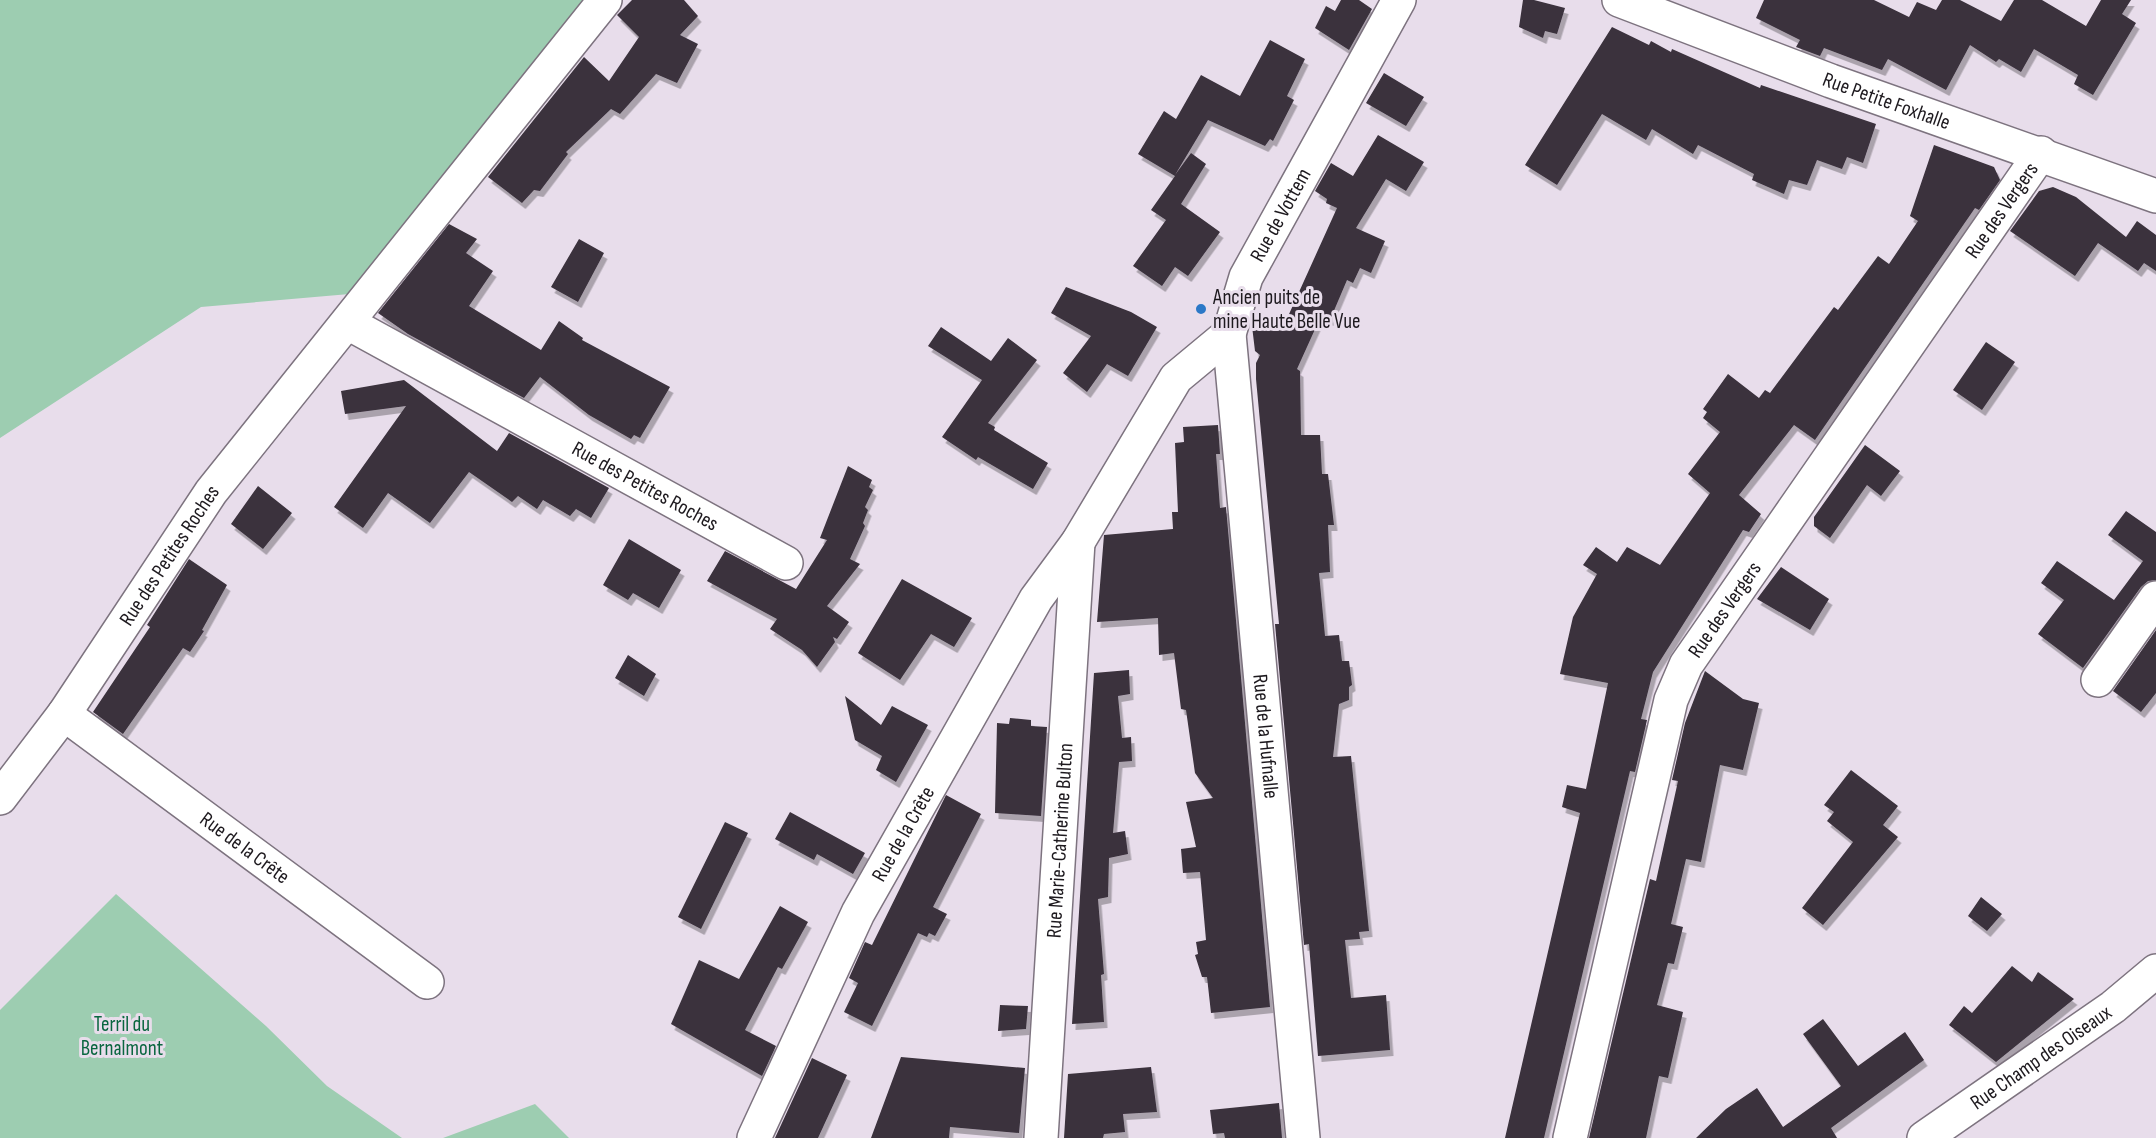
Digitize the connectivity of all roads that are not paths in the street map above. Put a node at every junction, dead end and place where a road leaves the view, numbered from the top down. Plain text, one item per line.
1 (605, 0) edge
2 (1399, 0) edge
3 (1619, 0) edge
4 (2041, 153) junction
5 (2156, 196) edge
6 (348, 322) junction
7 (1229, 334) junction
8 (1078, 542) junction
9 (786, 563) dead end
10 (2156, 598) edge
11 (2098, 680) dead end
12 (64, 714) junction
13 (0, 798) edge
14 (2156, 971) edge
15 (427, 982) dead end
16 (754, 1138) edge
17 (1041, 1138) edge
18 (1303, 1138) edge
19 (1570, 1138) edge
20 (1924, 1138) edge

1 - 6 street, Rue des Petites Roches
2 - 7 street, Rue de Vottem
3 - 4 street, Rue Petite Foxhalle
4 - 5 street, Rue Petite Foxhalle
4 - 19 street, Rue des Vergers
6 - 9 street, Rue des Petites Roches
6 - 12 street, Rue des Petites Roches
7 - 8 street
7 - 18 street, Rue de la Hufnalle
8 - 16 street, Rue de la Crête
8 - 17 street, Rue Marie-Catherine Bulton
10 - 11 street
12 - 13 street, Rue des Petites Roches
12 - 15 street, Rue de la Crête
14 - 20 street, Rue Champ des Oiseaux

